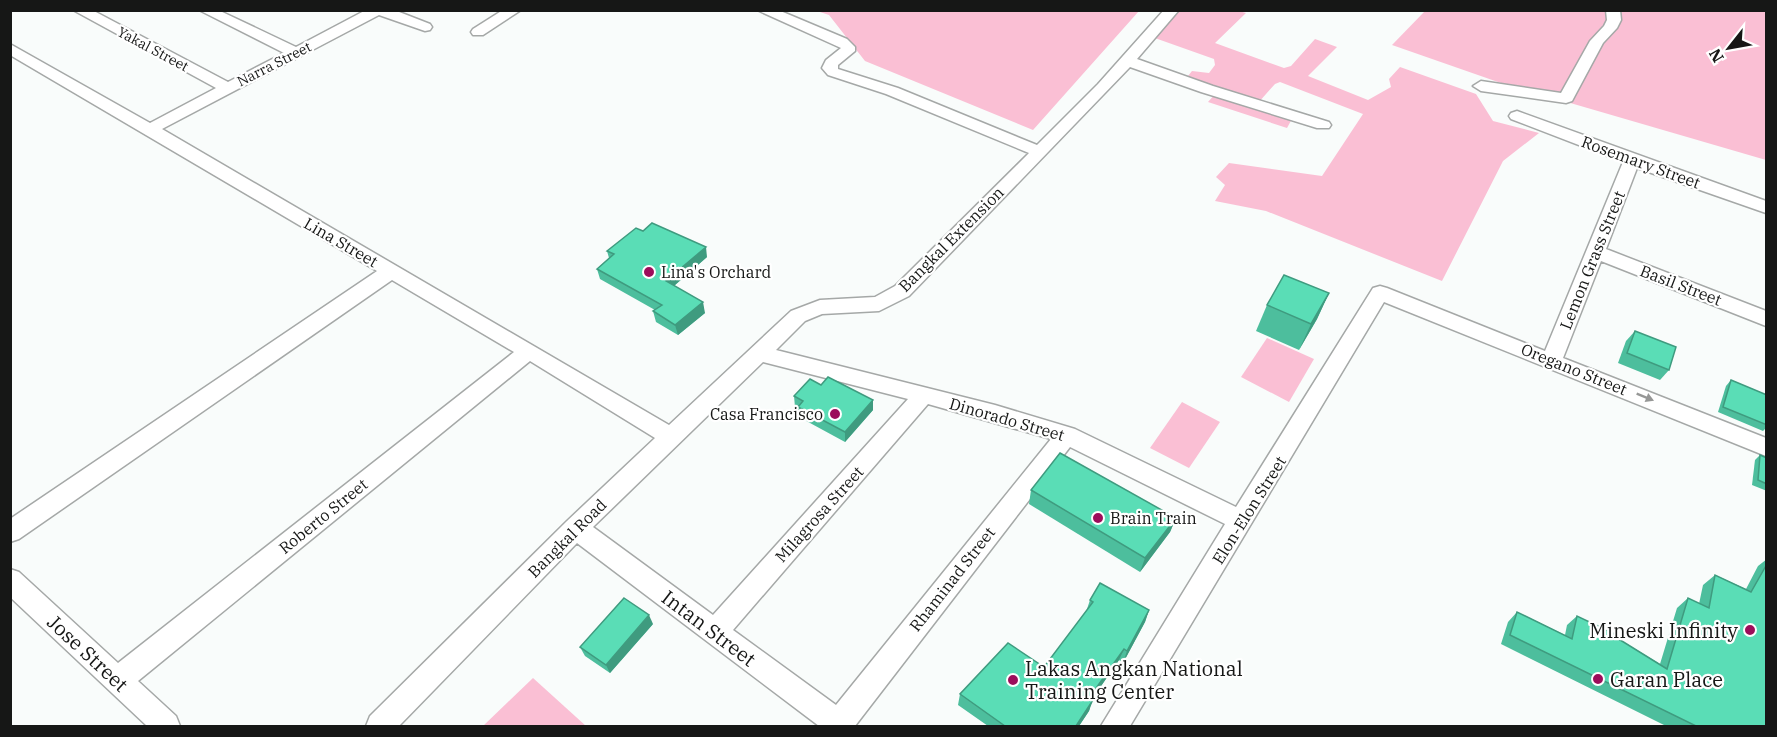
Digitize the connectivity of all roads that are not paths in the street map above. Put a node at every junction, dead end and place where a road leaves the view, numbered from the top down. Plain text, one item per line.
1 (80, 10) edge
2 (206, 10) edge
3 (379, 10) edge
4 (514, 10) edge
5 (764, 10) edge
6 (1172, 10) edge
7 (1613, 10) edge
8 (425, 27) dead end
9 (478, 32) dead end
10 (10, 48) edge
11 (296, 53) junction
12 (1128, 61) junction
13 (1481, 86) dead end
14 (226, 88) junction
15 (1516, 116) dead end
16 (1323, 124) dead end
17 (150, 129) junction
18 (1040, 152) junction
19 (1632, 160) junction
20 (1767, 207) edge
21 (1595, 252) junction
22 (391, 271) junction
23 (1380, 293) joint
24 (1767, 319) edge
25 (529, 351) junction
26 (759, 353) junction
27 (1552, 359) junction
28 (923, 396) junction
29 (1067, 435) junction
30 (670, 437) junction
31 (1767, 447) edge
32 (1242, 521) junction
33 (576, 528) junction
34 (10, 532) edge
35 (10, 580) edge
36 (714, 632) junction
37 (117, 681) junction
38 (839, 725) edge
39 (166, 726) edge
40 (380, 726) edge
41 (1116, 726) edge

1 - 14 street, Yakal Street
2 - 11 street
3 - 8 street
3 - 11 street, Narra Street
4 - 9 street
5 - 18 street
6 - 12 street, Bangkal Extension
7 - 13 street
10 - 17 street, Lina Street
11 - 14 street, Narra Street
12 - 16 street
12 - 18 street, Bangkal Extension
14 - 17 street, Narra Street
15 - 19 street, Rosemary Street
17 - 22 street, Lina Street
18 - 26 street, Bangkal Extension
19 - 20 street, Rosemary Street
19 - 21 street, Lemon Grass Street
21 - 24 street, Basil Street
21 - 27 street, Lemon Grass Street
22 - 25 street, Lina Street
22 - 34 street
23 - 27 street, Oregano Street
23 - 32 street, Elon-Elon Street
25 - 30 street, Lina Street
25 - 37 street, Roberto Street
26 - 28 street, Dinorado Street
26 - 30 street, Bangkal Road
27 -> 31 street, Oregano Street
28 - 29 street, Dinorado Street
28 - 36 street, Milagrosa Street
29 - 32 street, Dinorado Street
29 - 38 street, Rhaminad Street
30 - 33 street, Bangkal Road
32 - 41 street, Elon-Elon Street
33 - 36 street, Intan Street
33 - 40 street, Bangkal Road
35 - 37 street, Jose Street
36 - 38 street, Intan Street
37 - 39 street, Jose Street

